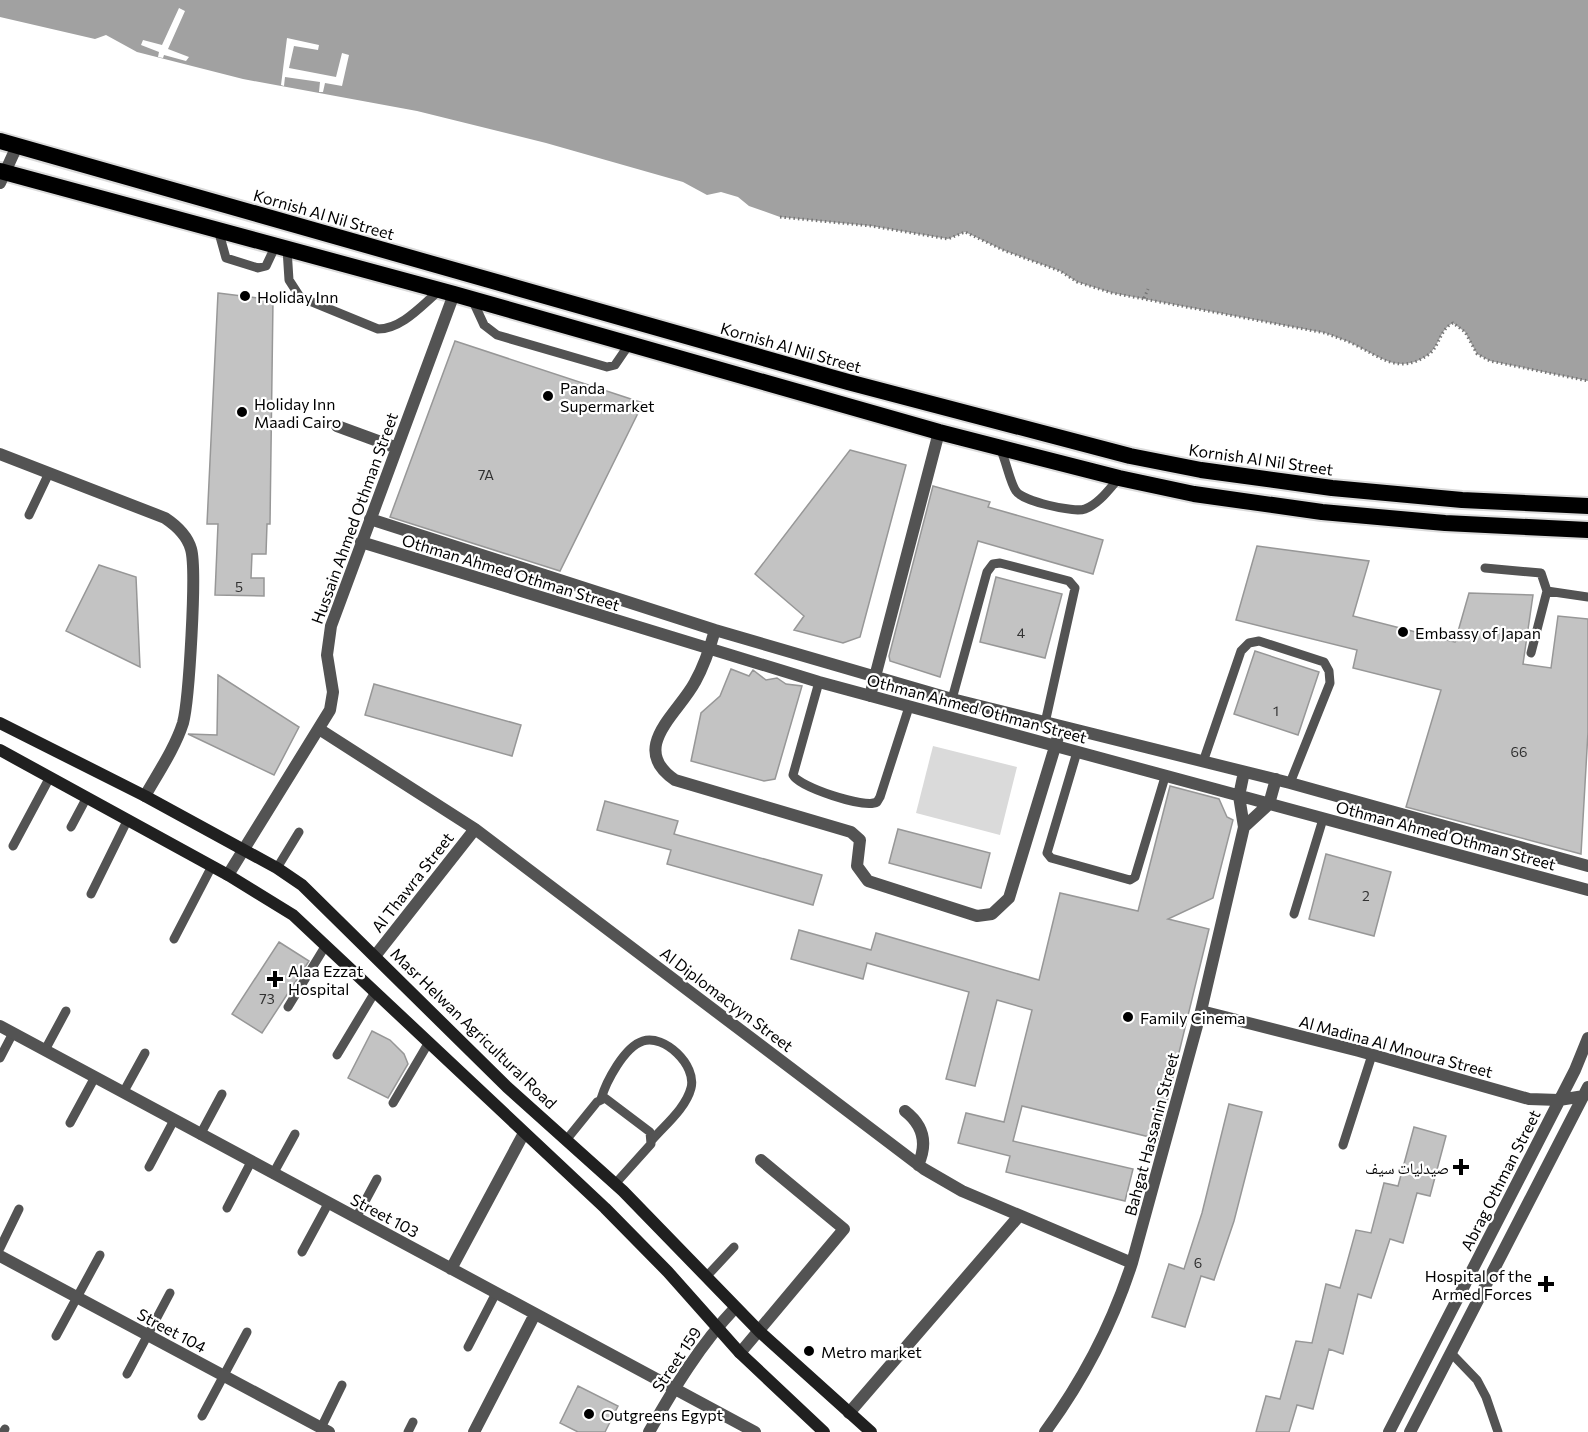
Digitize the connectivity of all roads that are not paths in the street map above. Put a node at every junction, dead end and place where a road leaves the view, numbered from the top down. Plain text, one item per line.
1 (0, 141) edge
2 (17, 146) junction
3 (2, 176) edge
4 (219, 233) junction
5 (281, 248) junction
6 (447, 292) junction
7 (472, 299) junction
8 (628, 346) junction
9 (337, 426) dead end
10 (939, 432) junction
11 (397, 448) junction
12 (1000, 448) junction
13 (0, 454) edge
14 (48, 473) junction
15 (1119, 478) junction
16 (1588, 506) edge
17 (29, 515) dead end
18 (370, 519) junction
19 (1588, 530) edge
20 (361, 542) junction
21 (1485, 568) dead end
22 (549, 577) junction
23 (1547, 591) junction
24 (1588, 597) edge
25 (541, 598) junction
26 (715, 630) junction
27 (709, 651) junction
28 (1531, 653) dead end
29 (875, 676) junction
30 (819, 682) junction
31 (870, 696) junction
32 (952, 699) junction
33 (909, 707) junction
34 (0, 723) edge
35 (1045, 723) junction
36 (1061, 728) junction
37 (319, 729) junction
38 (1055, 746) junction
39 (0, 750) edge
40 (1077, 752) junction
41 (1203, 762) junction
42 (1244, 772) junction
43 (50, 777) junction
44 (1165, 777) junction
45 (1275, 779) junction
46 (1290, 783) junction
47 (145, 796) junction
48 (1239, 796) junction
49 (87, 797) junction
50 (1269, 804) junction
51 (128, 819) junction
52 (1323, 819) junction
53 (1244, 826) junction
54 (71, 827) dead end
55 (475, 829) junction
56 (299, 832) dead end
57 (13, 846) dead end
58 (244, 850) junction
59 (212, 866) junction
60 (1588, 866) edge
61 (278, 868) junction
62 (228, 875) junction
63 (1588, 890) edge
64 (91, 894) dead end
65 (1294, 914) dead end
66 (174, 939) dead end
67 (326, 945) junction
68 (375, 956) junction
69 (375, 992) junction
70 (288, 1007) dead end
71 (66, 1011) dead end
72 (1201, 1011) junction
73 (0, 1026) edge
74 (13, 1033) junction
75 (1588, 1038) edge
76 (429, 1042) junction
77 (45, 1050) junction
78 (145, 1053) dead end
79 (337, 1055) dead end
80 (1372, 1055) junction
81 (0, 1058) edge
82 (95, 1077) junction
83 (1586, 1092) edge
84 (123, 1093) junction
85 (222, 1094) dead end
86 (600, 1099) junction
87 (1559, 1100) junction
88 (393, 1103) dead end
89 (905, 1111) dead end
90 (174, 1120) junction
91 (70, 1123) dead end
92 (524, 1133) junction
93 (200, 1134) junction
94 (295, 1134) dead end
95 (567, 1139) junction
96 (652, 1140) junction
97 (1343, 1145) dead end
98 (761, 1160) dead end
99 (251, 1162) junction
100 (918, 1165) junction
101 (149, 1167) dead end
102 (273, 1174) junction
103 (377, 1179) dead end
104 (615, 1184) junction
105 (328, 1204) junction
106 (226, 1208) dead end
107 (20, 1209) dead end
108 (1019, 1216) junction
109 (357, 1218) junction
110 (734, 1247) dead end
111 (0, 1248) edge
112 (302, 1252) dead end
113 (100, 1255) dead end
114 (0, 1256) edge
115 (1132, 1263) junction
116 (451, 1269) junction
117 (705, 1277) junction
118 (170, 1293) dead end
119 (496, 1293) junction
120 (77, 1298) junction
121 (735, 1308) junction
122 (535, 1314) junction
123 (716, 1328) junction
124 (247, 1332) dead end
125 (759, 1332) junction
126 (147, 1335) junction
127 (56, 1336) dead end
128 (468, 1347) dead end
129 (740, 1353) junction
130 (1451, 1353) junction
131 (127, 1374) dead end
132 (224, 1376) junction
133 (342, 1385) dead end
134 (674, 1388) junction
135 (849, 1413) junction
136 (202, 1416) dead end
137 (413, 1422) dead end
138 (325, 1430) edge
139 (1051, 1430) edge
140 (408, 1432) edge
141 (474, 1432) edge
142 (649, 1432) edge
143 (755, 1432) edge
144 (824, 1432) edge
145 (871, 1432) edge
146 (1389, 1432) edge
147 (1410, 1432) edge
148 (1498, 1432) edge

1 - 2 highway, Kornish Al Nil Street
2 - 3 street
2 - 16 highway, Kornish Al Nil Street
3 - 4 highway
4 - 5 highway
4 - 5 lane
5 - 6 highway
5 - 6 lane
6 - 7 highway
6 - 11 street, Hussain Ahmed Othman Street
7 - 8 highway
7 - 8 lane
8 - 10 highway
9 - 11 street
10 - 12 highway
10 - 29 street
11 - 18 street, Hussain Ahmed Othman Street
12 - 15 highway
12 - 15 lane
13 - 14 street
14 - 17 lane
14 - 47 street
15 - 19 highway
18 - 20 street, Hussain Ahmed Othman Street
18 - 22 street, Othman Ahmed Othman Street
20 - 25 street, Othman Ahmed Othman Street
20 - 37 street, Hussain Ahmed Othman Street
21 - 23 lane
22 - 25 street
22 - 26 street, Othman Ahmed Othman Street
23 - 24 lane
23 - 28 lane
25 - 27 street, Othman Ahmed Othman Street
26 - 27 street
26 - 29 street, Othman Ahmed Othman Street
27 - 30 street, Othman Ahmed Othman Street
27 - 38 street
29 - 31 street
29 - 32 street, Othman Ahmed Othman Street
30 - 31 street, Othman Ahmed Othman Street
30 - 33 lane
31 - 33 street, Othman Ahmed Othman Street
32 - 35 street, Othman Ahmed Othman Street
32 - 35 lane
33 - 38 street, Othman Ahmed Othman Street
34 - 47 main road, Masr Helwan Agricultural Road
35 - 36 street, Othman Ahmed Othman Street
36 - 38 street
36 - 41 street, Othman Ahmed Othman Street
37 - 55 street, Al Diplomacyyn Street
37 - 58 street, Hussain Ahmed Othman Street
38 - 40 street, Othman Ahmed Othman Street
39 - 43 main road
40 - 44 street, Othman Ahmed Othman Street
40 - 44 lane
41 - 42 street, Othman Ahmed Othman Street
41 - 46 lane
42 - 45 street, Othman Ahmed Othman Street
42 - 48 street
43 - 49 main road
43 - 57 lane
44 - 48 street, Othman Ahmed Othman Street
45 - 46 street, Othman Ahmed Othman Street
45 - 50 street
46 - 60 street, Othman Ahmed Othman Street
47 - 58 main road, Masr Helwan Agricultural Road
48 - 50 street, Othman Ahmed Othman Street
48 - 53 street, Bahgat Hassanin Street
49 - 51 main road
49 - 54 lane
50 - 52 street, Othman Ahmed Othman Street
50 - 53 street
51 - 59 main road
51 - 64 lane
52 - 63 street, Othman Ahmed Othman Street
52 - 65 lane
53 - 72 street, Bahgat Hassanin Street
55 - 68 street, Al Thawra Street
55 - 100 street, Al Diplomacyyn Street
56 - 61 lane
58 - 61 main road, Masr Helwan Agricultural Road
58 - 62 street, Hussain Ahmed Othman Street
59 - 62 main road
59 - 66 lane
61 - 68 main road, Masr Helwan Agricultural Road
62 - 67 main road
67 - 69 main road
67 - 70 lane
68 - 95 main road, Masr Helwan Agricultural Road
69 - 76 main road
69 - 79 lane
71 - 77 lane
72 - 80 street, Al Madina Al Mnoura Street
72 - 115 street, Bahgat Hassanin Street
73 - 74 street, Street 103
74 - 77 street, Street 103
74 - 81 lane
75 - 87 street, Abrag Othman Street
76 - 88 lane
76 - 92 main road
77 - 82 street, Street 103
78 - 84 lane
80 - 87 street, Al Madina Al Mnoura Street
80 - 97 lane
82 - 84 street, Street 103
82 - 91 lane
83 - 87 street, Al Madina Al Mnoura Street
83 - 130 street
84 - 90 street, Street 103
85 - 93 lane
86 - 95 lane
86 - 96 lane
86 - 96 lane
87 - 146 street, Abrag Othman Street
89 - 100 street
90 - 93 street, Street 103
90 - 101 lane
92 - 116 street
92 - 123 main road
93 - 99 street, Street 103
94 - 102 lane
95 - 104 main road, Masr Helwan Agricultural Road
96 - 104 lane
98 - 125 street
99 - 102 street, Street 103
99 - 106 lane
100 - 108 street, Al Diplomacyyn Street
102 - 105 street, Street 103
103 - 109 lane
104 - 117 main road, Masr Helwan Agricultural Road
105 - 109 street, Street 103
105 - 112 lane
107 - 111 lane
108 - 115 street, Al Diplomacyyn Street
108 - 135 street
109 - 116 street, Street 103
110 - 117 lane
113 - 120 lane
114 - 120 street, Street 104
115 - 139 street, Bahgat Hassanin Street
116 - 119 street, Street 103
117 - 121 main road, Masr Helwan Agricultural Road
118 - 126 lane
119 - 122 street, Street 103
119 - 128 lane
120 - 126 street, Street 104
120 - 127 lane
121 - 123 street, Street 159
121 - 125 main road, Masr Helwan Agricultural Road
122 - 134 street, Street 103
122 - 141 street
123 - 129 main road
123 - 134 street, Street 159
124 - 132 lane
125 - 129 street
125 - 135 main road, Masr Helwan Agricultural Road
126 - 131 lane
126 - 132 street, Street 104
129 - 144 main road
130 - 147 street
130 - 148 lane
132 - 136 lane
132 - 138 street, Street 104
133 - 138 lane
134 - 142 street, Street 159
134 - 143 street, Street 103
135 - 145 main road, Masr Helwan Agricultural Road
137 - 140 lane

